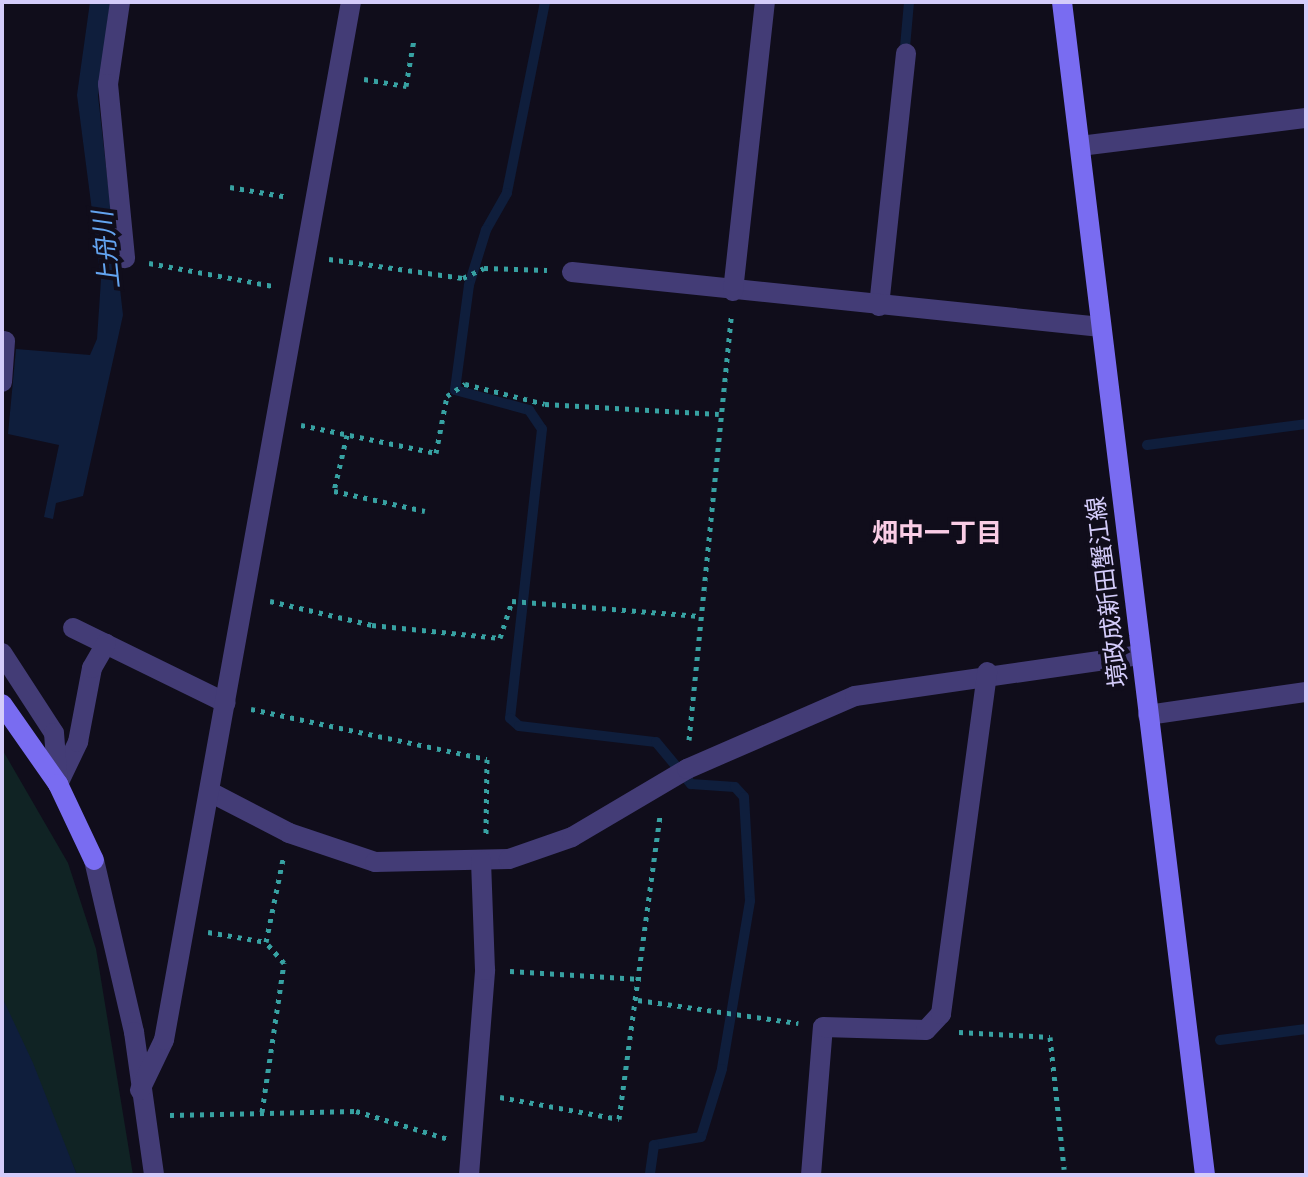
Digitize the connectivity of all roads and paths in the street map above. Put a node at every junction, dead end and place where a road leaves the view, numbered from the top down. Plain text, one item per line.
1 (120, 2) edge
2 (351, 2) edge
3 (765, 2) edge
4 (1062, 2) edge
5 (414, 39) dead end
6 (906, 53) dead end
7 (338, 74) junction
8 (1306, 118) edge
9 (1080, 146) junction
10 (230, 187) dead end
11 (315, 202) junction
12 (306, 255) junction
13 (125, 258) joint
14 (572, 272) joint
15 (300, 291) junction
16 (733, 291) junction
17 (879, 306) junction
18 (1101, 327) junction
19 (5, 341) dead end
20 (2, 382) edge
21 (719, 414) junction
22 (277, 420) junction
23 (347, 435) junction
24 (425, 511) dead end
25 (246, 595) junction
26 (699, 616) junction
27 (73, 628) dead end
28 (106, 644) junction
29 (2, 653) edge
30 (1141, 655) junction
31 (987, 672) junction
32 (1306, 692) edge
33 (226, 703) junction
34 (2, 704) edge
35 (1148, 715) junction
36 (674, 776) junction
37 (58, 784) junction
38 (210, 792) junction
39 (289, 833) junction
40 (94, 860) joint
41 (483, 861) junction
42 (185, 928) junction
43 (266, 942) junction
44 (485, 970) junction
45 (641, 979) junction
46 (638, 1000) junction
47 (823, 1027) junction
48 (926, 1030) junction
49 (140, 1090) junction
50 (474, 1092) junction
51 (262, 1112) junction
52 (144, 1116) junction
53 (468, 1145) junction
54 (1064, 1169) dead end
55 (154, 1175) edge
56 (469, 1175) edge
57 (811, 1175) edge
58 (1205, 1175) edge

1 - 13 street
2 - 7 street
3 - 16 street
4 - 9 main road, 境政成新田蟹江線
5 - 7 path
6 - 17 street
7 - 11 street
8 - 9 street
9 - 18 main road, 境政成新田蟹江線
10 - 11 path
11 - 12 street
12 - 14 path
12 - 15 street
13 - 15 path
14 - 16 street
15 - 22 street
16 - 17 street
16 - 21 path
17 - 18 street
18 - 30 main road, 境政成新田蟹江線
19 - 20 street
21 - 23 path
21 - 26 path
22 - 23 path
22 - 25 street
23 - 24 path
25 - 26 path
25 - 33 street
26 - 36 path
27 - 28 street
28 - 33 street
28 - 37 street
29 - 37 street
30 - 31 street
30 - 35 main road, 境政成新田蟹江線
31 - 36 street
31 - 48 street
32 - 35 street
33 - 38 street
33 - 41 path
34 - 37 main road
35 - 58 main road, 境政成新田蟹江線
36 - 41 street
36 - 45 path
37 - 40 main road
38 - 39 street
38 - 42 street
39 - 41 street
39 - 43 path
40 - 49 street
41 - 44 street
42 - 43 path
42 - 49 street
43 - 51 path
44 - 45 path
44 - 50 street
45 - 46 path
46 - 47 path
46 - 50 path
47 - 48 street
47 - 57 street
48 - 54 path
49 - 52 street
50 - 53 street
51 - 52 path
51 - 53 path
52 - 55 street
53 - 56 street

